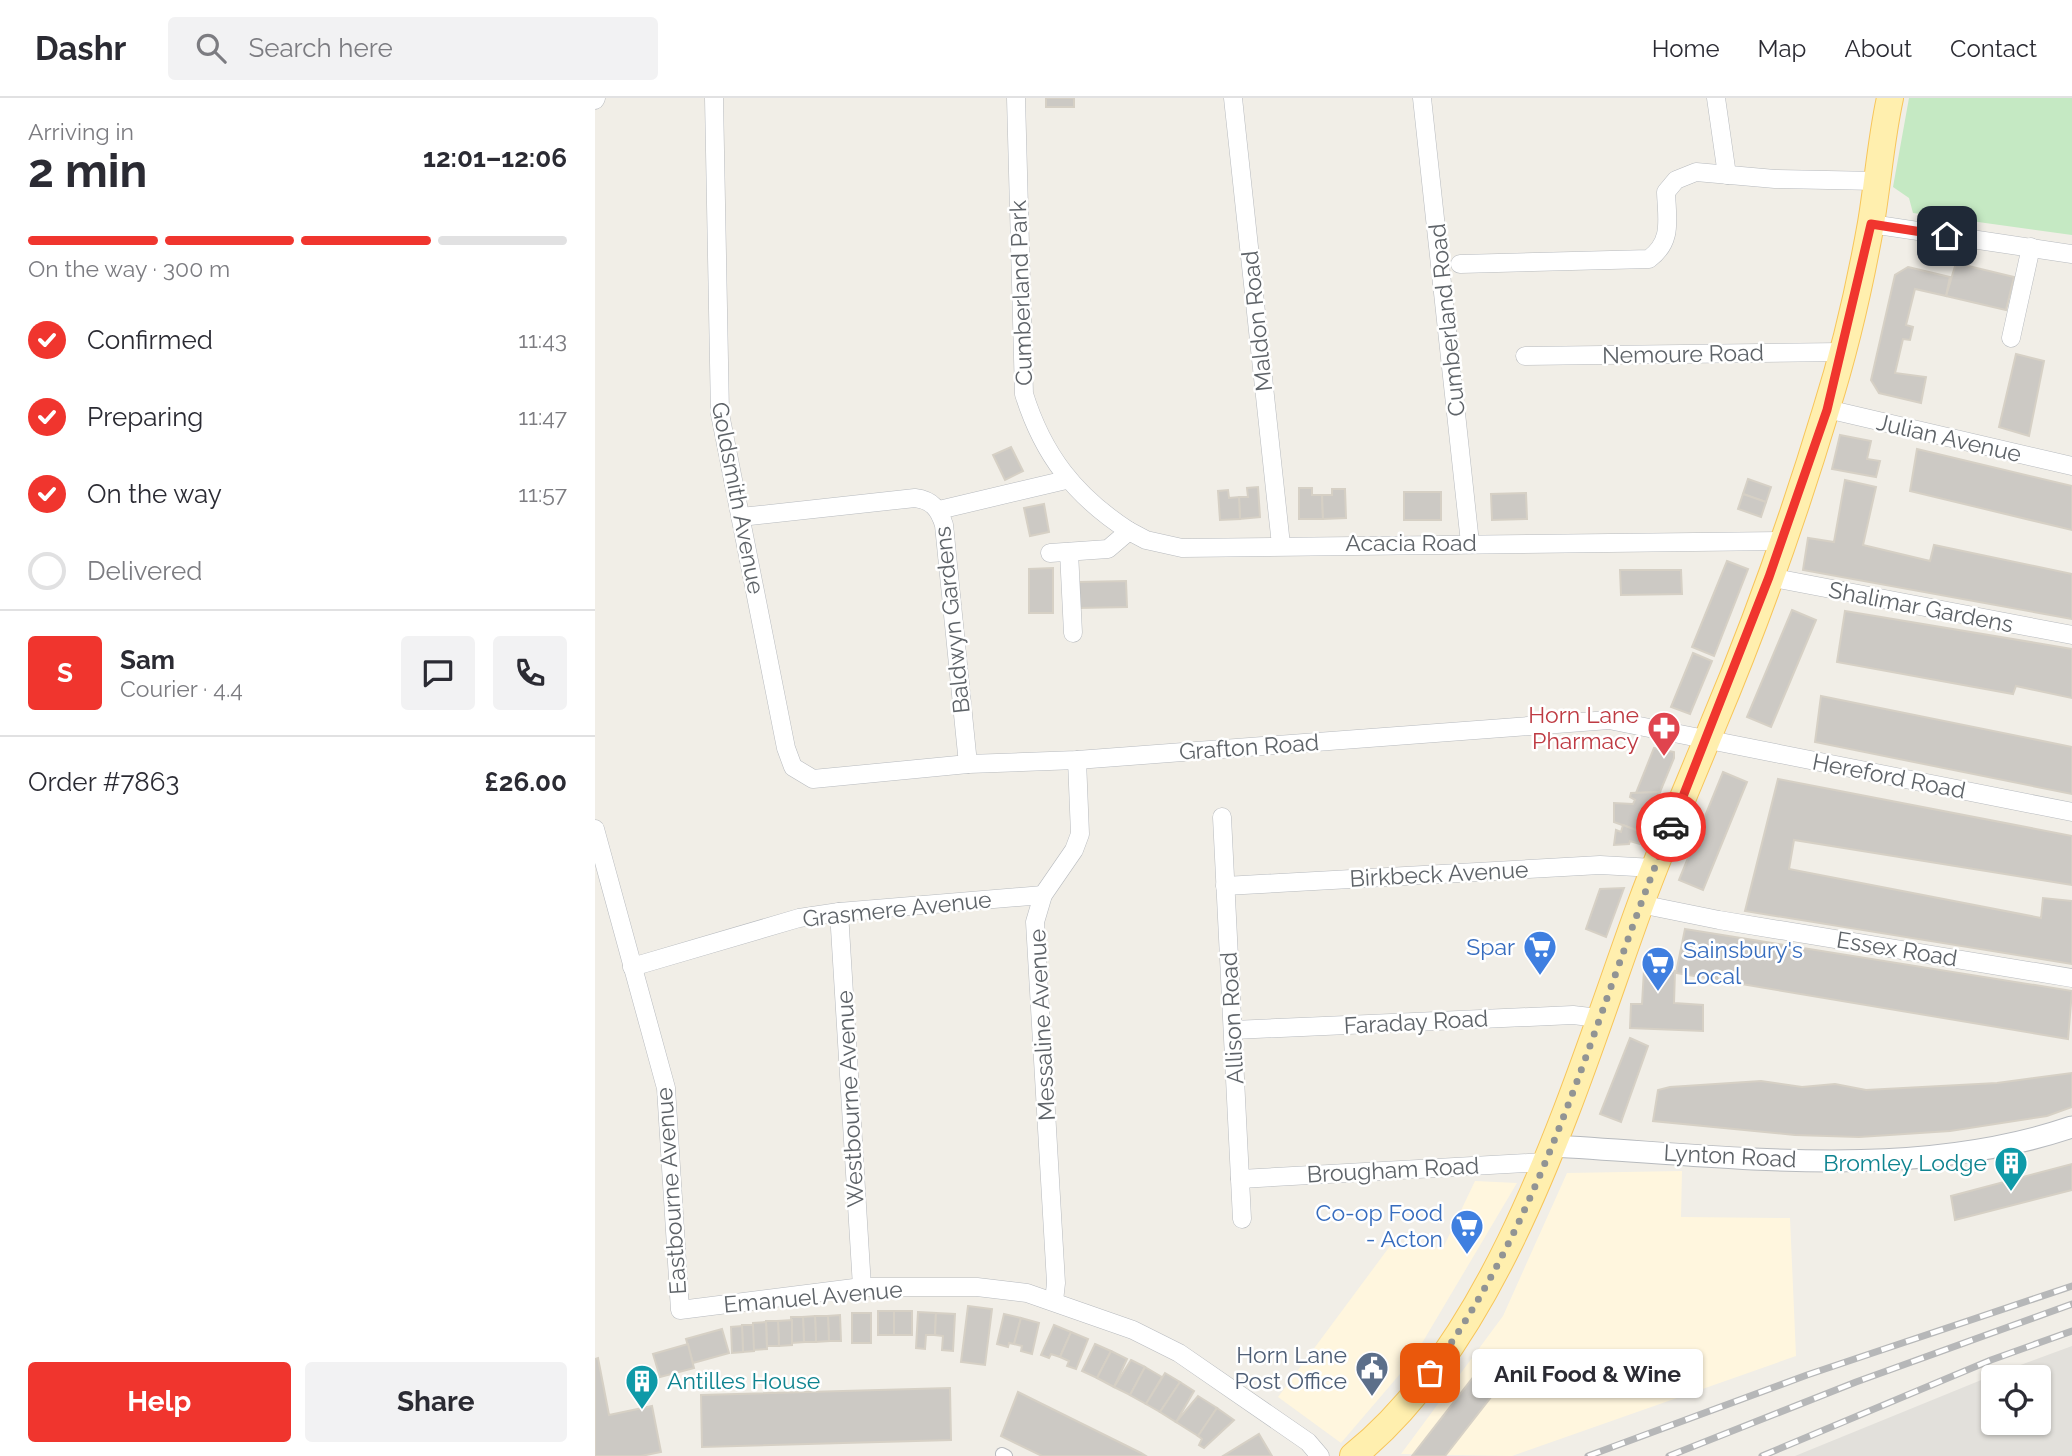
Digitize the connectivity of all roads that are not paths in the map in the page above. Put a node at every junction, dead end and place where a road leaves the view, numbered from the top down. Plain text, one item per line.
1 (714, 98) edge
2 (1016, 98) edge
3 (1233, 98) edge
4 (1422, 98) edge
5 (1716, 98) edge
6 (1890, 98) edge
7 (1727, 175) junction
8 (1877, 181) junction
9 (1871, 224) junction
10 (2031, 247) junction
11 (2072, 254) edge
12 (1460, 264) dead end
13 (2011, 338) dead end
14 (1841, 352) junction
15 (1525, 356) dead end
16 (1827, 410) junction
17 (2072, 466) edge
18 (1066, 480) junction
19 (939, 510) junction
20 (741, 517) junction
21 (1129, 531) junction
22 (1782, 541) junction
23 (1470, 543) junction
24 (1281, 545) junction
25 (1069, 552) junction
26 (1050, 553) dead end
27 (1769, 577) junction
28 (1073, 633) dead end
29 (2072, 635) edge
30 (1707, 740) junction
31 (1077, 760) junction
32 (968, 764) junction
33 (793, 767) joint
34 (2072, 812) edge
35 (1222, 817) dead end
36 (595, 829) edge
37 (1654, 868) junction
38 (1225, 886) junction
39 (1043, 895) junction
40 (1640, 904) junction
41 (839, 912) junction
42 (632, 967) junction
43 (2072, 978) edge
44 (1599, 1018) junction
45 (1233, 1030) junction
46 (2072, 1127) edge
47 (1548, 1154) junction
48 (1240, 1179) junction
49 (1242, 1219) dead end
50 (862, 1287) junction
51 (1053, 1301) junction
52 (680, 1310) joint
53 (1320, 1456) edge
54 (1353, 1456) edge

1 - 20 street, Goldsmith Avenue
2 - 18 street, Cumberland Park
3 - 24 street, Maldon Road
4 - 23 street, Cumberland Road
5 - 7 street
6 - 8 main road
7 - 8 street
7 - 12 street
8 - 9 main road
9 - 10 street
9 - 14 main road
10 - 11 street
10 - 13 street
14 - 15 street, Nemoure Road
14 - 16 main road
16 - 17 street, Julian Avenue
16 - 22 main road
18 - 19 street
18 - 21 street, Cumberland Park
19 - 20 street, Baldwyn Gardens
19 - 32 street, Baldwyn Gardens
20 - 33 street, Goldsmith Avenue
21 - 24 street, Acacia Road
21 - 25 street
22 - 23 street, Acacia Road
22 - 27 main road
23 - 24 street, Acacia Road
25 - 26 street
25 - 28 street
27 - 29 street, Shalimar Gardens
27 - 30 main road
30 - 31 street, Grafton Road
30 - 34 street, Hereford Road
30 - 37 main road
31 - 32 street, Grafton Road
31 - 39 street, Messaline Avenue
32 - 33 street, Grafton Road
35 - 38 street, Allison Road
36 - 42 street, Eastbourne Avenue
37 - 38 street, Birkbeck Avenue
37 - 40 main road
38 - 45 street, Allison Road
39 - 41 street, Grasmere Avenue
39 - 51 street, Messaline Avenue
40 - 43 street, Essex Road
40 - 44 main road
41 - 42 street, Grasmere Avenue
41 - 50 street, Westbourne Avenue
42 - 52 street, Eastbourne Avenue
44 - 45 street, Faraday Road
44 - 47 main road
45 - 48 street, Allison Road
46 - 47 street, Lynton Road
47 - 48 street, Brougham Road
47 - 54 main road
48 - 49 street, Allison Road
50 - 51 street, Emanuel Avenue
50 - 52 street, Emanuel Avenue
51 - 53 street, Emanuel Avenue

